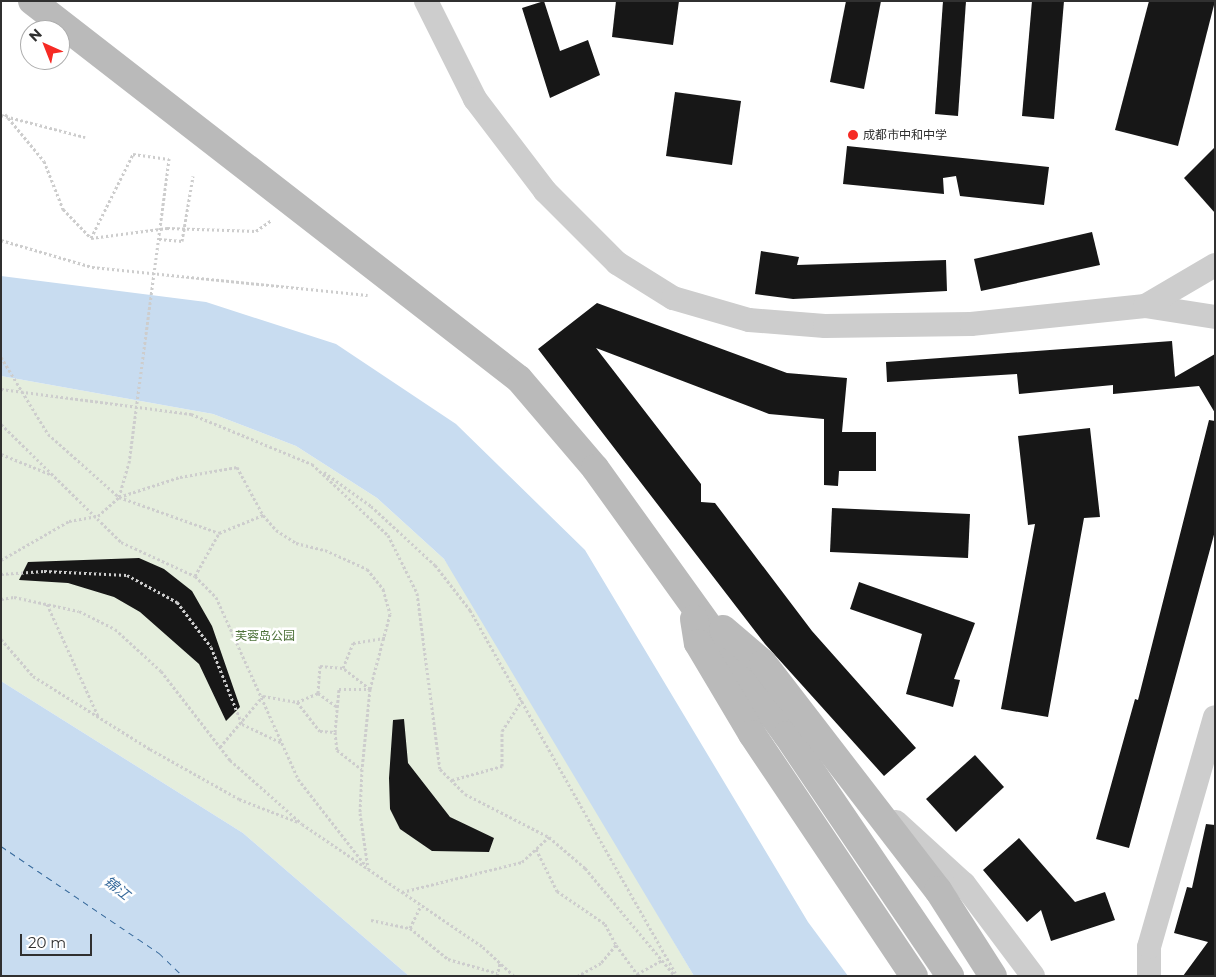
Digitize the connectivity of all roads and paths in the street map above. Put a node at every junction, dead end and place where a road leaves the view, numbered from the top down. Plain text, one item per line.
1 (32, 1) edge
2 (426, 1) edge
3 (3, 115) edge
4 (85, 137) dead end
5 (193, 176) dead end
6 (294, 206) junction
7 (91, 238) junction
8 (159, 238) junction
9 (1, 240) edge
10 (1215, 265) edge
11 (386, 276) junction
12 (1145, 306) junction
13 (1215, 317) edge
14 (1, 357) edge
15 (1, 390) edge
16 (1, 424) edge
17 (1, 454) edge
18 (312, 464) junction
19 (55, 476) junction
20 (119, 497) junction
21 (263, 515) junction
22 (98, 516) junction
23 (219, 534) junction
24 (1, 560) edge
25 (1, 574) edge
26 (195, 576) junction
27 (1, 599) edge
28 (690, 600) junction
29 (47, 604) junction
30 (386, 638) junction
31 (1, 640) edge
32 (343, 668) junction
33 (370, 689) junction
34 (318, 694) junction
35 (263, 696) junction
36 (523, 700) junction
37 (298, 702) junction
38 (337, 708) junction
39 (99, 717) junction
40 (1215, 717) edge
41 (242, 724) junction
42 (335, 732) junction
43 (283, 744) junction
44 (220, 746) junction
45 (362, 769) junction
46 (452, 780) junction
47 (863, 793) junction
48 (302, 824) junction
49 (549, 837) junction
50 (536, 848) junction
51 (368, 869) junction
52 (402, 892) junction
53 (421, 905) junction
54 (371, 920) dead end
55 (410, 928) junction
56 (616, 945) junction
57 (662, 960) junction
58 (500, 963) junction
59 (497, 975) edge
60 (514, 976) edge
61 (578, 976) edge
62 (675, 976) edge
63 (914, 976) edge
64 (950, 976) edge
65 (994, 976) edge
66 (1033, 976) edge
67 (1150, 976) edge

1 - 6 street
2 - 12 street
3 - 4 path
3 - 7 path
5 - 8 path, bridge
6 - 7 path
6 - 11 street
7 - 8 path, bridge
8 - 20 path, bridge
9 - 11 path
10 - 12 street
11 - 28 street
12 - 13 street
14 - 20 path, bridge
15 - 18 path
16 - 19 path
17 - 19 path
18 - 36 path
18 - 46 path
19 - 22 path
20 - 21 path
20 - 22 path
20 - 23 path
21 - 23 path
21 - 30 path
22 - 24 path
22 - 26 path
23 - 26 path
25 - 41 path
26 - 35 path
27 - 29 path
28 - 47 street
28 - 63 street
28 - 64 street
29 - 39 path
29 - 44 path
30 - 32 path
30 - 33 path
31 - 39 path
32 - 33 path
32 - 34 path
33 - 38 path
33 - 45 path
34 - 37 path
34 - 38 path
35 - 37 path
35 - 41 path
35 - 43 path
36 - 46 path
36 - 62 path
37 - 42 path
38 - 42 path
39 - 48 path
40 - 67 street
41 - 43 path
41 - 44 path
42 - 45 path
43 - 51 path
44 - 48 path
45 - 51 path
46 - 49 path
47 - 65 street
47 - 66 street
48 - 51 path
49 - 50 path
49 - 57 path
50 - 52 path
50 - 56 path
51 - 52 path
52 - 53 path
53 - 55 path
53 - 58 path
54 - 55 path
55 - 59 path
56 - 57 path
56 - 61 path
57 - 62 path
58 - 59 path
58 - 60 path

